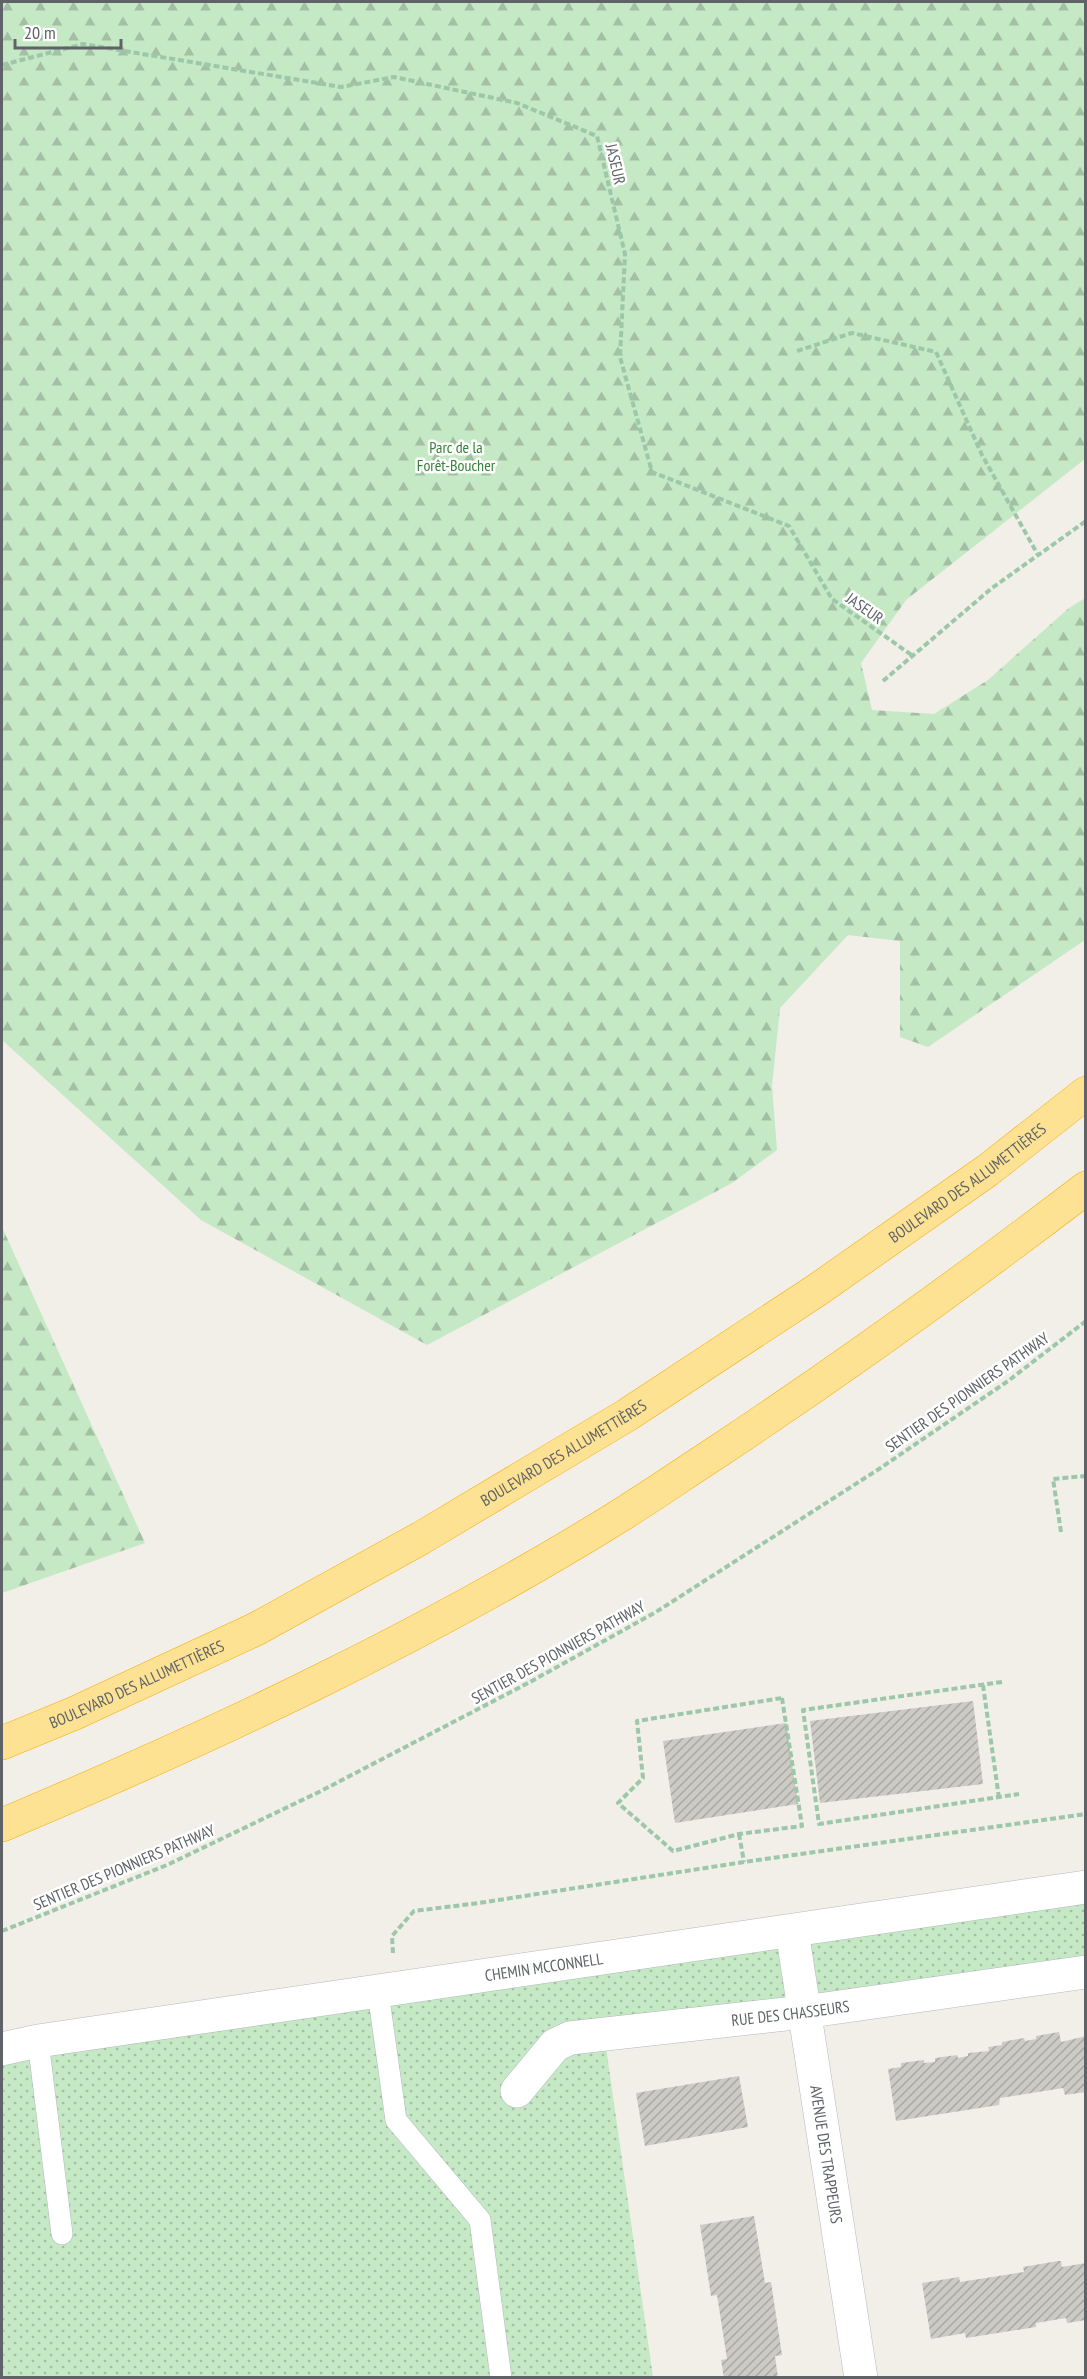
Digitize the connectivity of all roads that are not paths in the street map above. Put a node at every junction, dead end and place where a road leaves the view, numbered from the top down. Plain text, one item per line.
1 (1086, 1093) edge
2 (1086, 1188) edge
3 (2, 1743) edge
4 (2, 1825) edge
5 (1086, 1887) edge
6 (792, 1931) junction
7 (1086, 1972) edge
8 (386, 1991) junction
9 (804, 2012) junction
10 (38, 2041) junction
11 (2, 2049) edge
12 (517, 2091) dead end
13 (62, 2234) dead end
14 (501, 2378) edge
15 (861, 2378) edge

1 - 3 highway, BOULEVARD DES ALLUMETTIÈRES
2 - 4 highway
5 - 6 street, CHEMIN MCCONNELL
6 - 8 street, CHEMIN MCCONNELL
6 - 9 street, AVENUE DES TRAPPEURS
7 - 9 street, RUE DES CHASSEURS
8 - 10 street, CHEMIN MCCONNELL
8 - 14 lane
9 - 12 street, RUE DES CHASSEURS
9 - 15 street, AVENUE DES TRAPPEURS
10 - 11 street, CHEMIN MCCONNELL
10 - 13 lane

